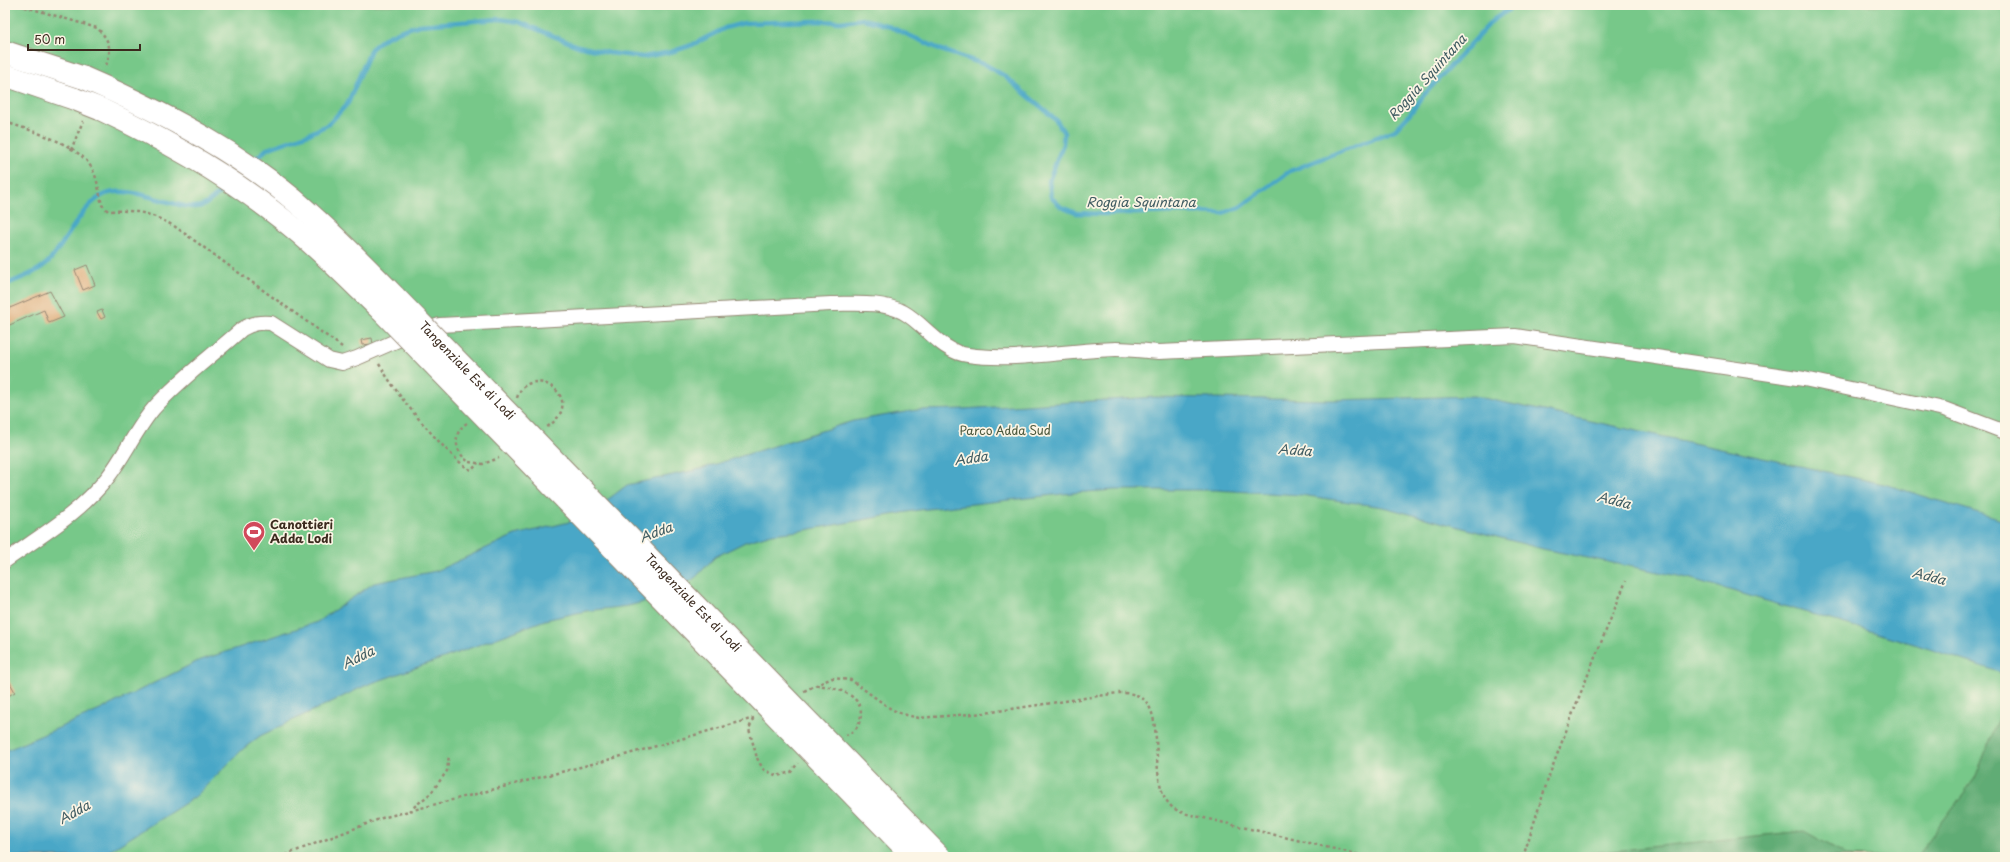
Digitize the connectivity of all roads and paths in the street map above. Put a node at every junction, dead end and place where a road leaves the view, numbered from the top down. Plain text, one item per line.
1 (5, 52) edge
2 (5, 75) edge
3 (5, 122) edge
4 (388, 304) junction
5 (371, 352) junction
6 (357, 358) junction
7 (561, 400) dead end
8 (517, 402) dead end
9 (2005, 432) edge
10 (478, 464) dead end
11 (5, 561) edge
12 (1626, 581) dead end
13 (816, 685) junction
14 (802, 693) dead end
15 (760, 715) dead end
16 (753, 718) junction
17 (842, 736) dead end
18 (450, 755) dead end
19 (756, 758) dead end
20 (409, 812) junction
21 (900, 848) edge
22 (280, 857) edge
23 (914, 857) edge
24 (940, 857) edge
25 (1368, 857) edge
26 (1523, 857) edge

1 - 4 highway, bridge
2 - 4 highway, bridge
3 - 6 path
4 - 21 highway, Tangenziale Est di Lodi, bridge
4 - 24 highway, Tangenziale Est di Lodi, bridge
5 - 6 street
5 - 9 street
5 - 10 path
6 - 11 street
7 - 8 path
12 - 26 path
13 - 14 path
13 - 17 path
13 - 25 path
15 - 16 path
16 - 19 path
16 - 20 path
18 - 20 path
20 - 22 path
21 - 23 highway, Tangenziale Est di Lodi, bridge

